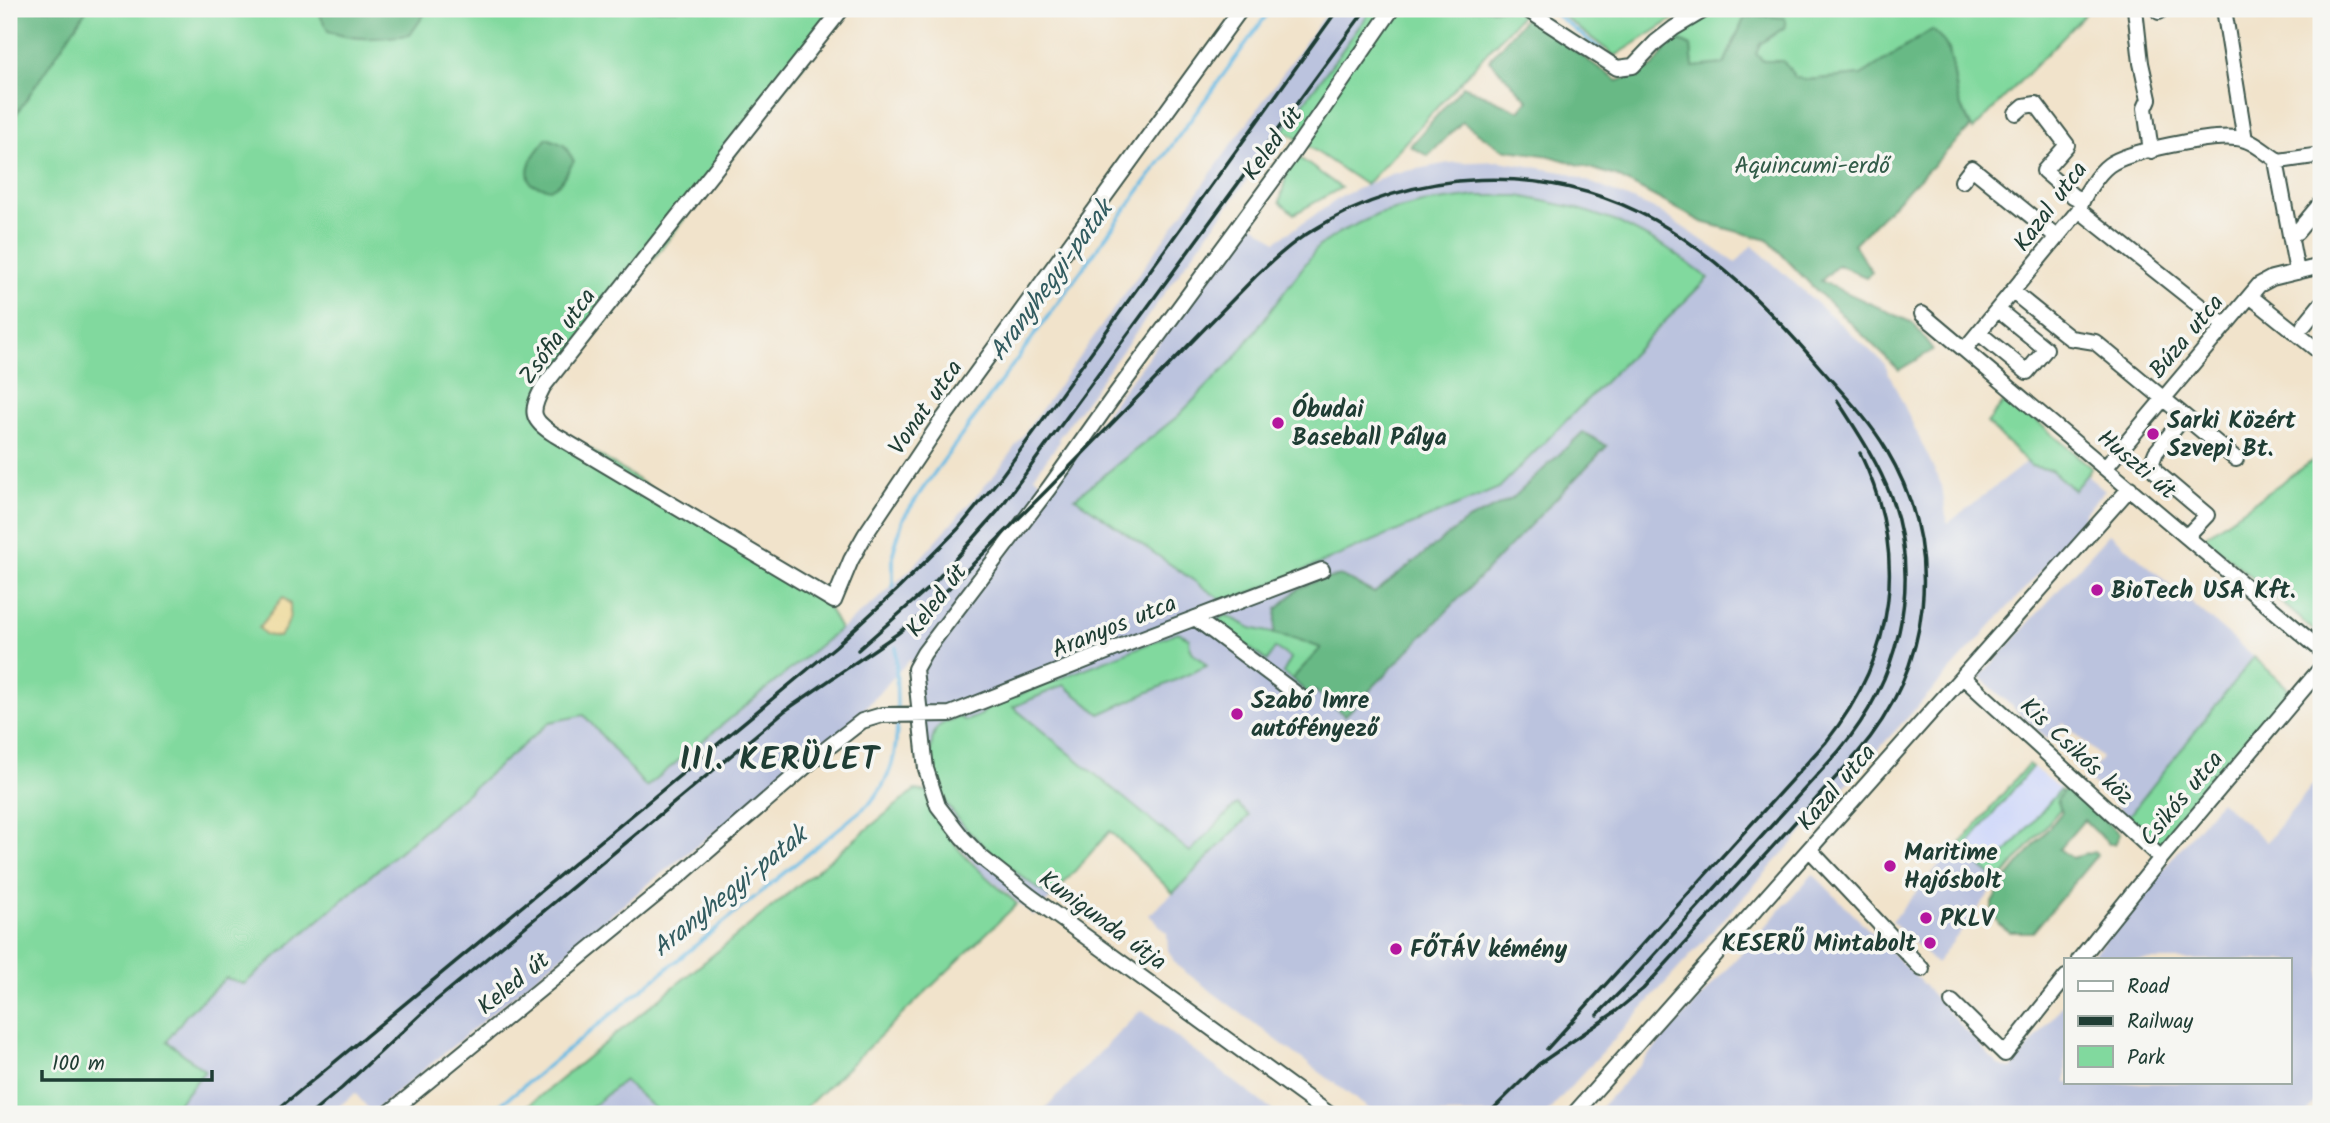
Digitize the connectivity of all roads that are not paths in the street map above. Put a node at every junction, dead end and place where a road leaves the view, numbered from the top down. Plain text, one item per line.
1 (842, 9) edge
2 (1241, 9) edge
3 (1392, 9) edge
4 (1526, 9) edge
5 (1706, 9) edge
6 (2134, 9) edge
7 (2224, 9) edge
8 (2016, 113) dead end
9 (2245, 139) junction
10 (2151, 151) junction
11 (2321, 155) edge
12 (2279, 161) junction
13 (1962, 181) dead end
14 (2321, 203) edge
15 (2080, 205) junction
16 (2290, 236) junction
17 (2057, 237) junction
18 (2321, 267) edge
19 (2297, 272) junction
20 (2013, 292) junction
21 (2250, 296) junction
22 (2321, 304) edge
23 (1998, 310) junction
24 (1922, 314) dead end
25 (2304, 325) dead end
26 (2225, 326) junction
27 (1979, 332) junction
28 (1965, 349) junction
29 (2321, 353) edge
30 (2164, 399) junction
31 (2180, 413) junction
32 (2236, 458) dead end
33 (2106, 467) junction
34 (2130, 488) junction
35 (2187, 536) junction
36 (1322, 570) dead end
37 (834, 601) joint
38 (1195, 618) junction
39 (2321, 650) edge
40 (2321, 668) edge
41 (1963, 677) junction
42 (1302, 698) dead end
43 (914, 714) junction
44 (1810, 850) junction
45 (2161, 858) junction
46 (2081, 958) edge
47 (1922, 969) dead end
48 (2064, 980) edge
49 (1952, 1002) dead end
50 (388, 1114) edge
51 (1329, 1114) edge
52 (1574, 1114) edge

1 - 37 street, Zsófia utca
2 - 37 street, Vonat utca
3 - 43 street, Keled út
4 - 5 street
6 - 10 street
7 - 9 street
8 - 15 street
9 - 10 street, Kazal utca
9 - 12 street
10 - 15 street, Kazal utca
11 - 12 street
12 - 16 street
13 - 17 street
14 - 16 street
15 - 17 street, Kazal utca
15 - 26 street
16 - 19 street
17 - 20 street, Kazal utca
18 - 19 street, Búza utca
19 - 21 street, Búza utca
20 - 23 street, Kazal utca
20 - 30 street
21 - 26 street, Búza utca
21 - 29 street
22 - 25 street
23 - 27 street, Kazal utca
23 - 27 street
24 - 28 street, Huszti út
26 - 30 street, Búza utca
27 - 28 street, Kazal utca
28 - 33 street, Huszti út
30 - 31 street
30 - 33 street, Búza utca
31 - 32 street
31 - 35 street
33 - 34 street, Huszti út
34 - 35 street, Huszti út
34 - 41 street, Kazal utca
35 - 39 street, Huszti út
36 - 38 street, Aranyos utca
38 - 42 street
38 - 43 street, Aranyos utca
40 - 45 street, Csikós utca
41 - 44 street, Kazal utca
41 - 45 street, Kis Csikós köz
43 - 50 street, Keled út
43 - 51 street, Kunigunda útja
44 - 47 street
44 - 52 street, Kazal utca
45 - 46 street, Csikós utca
48 - 49 street

